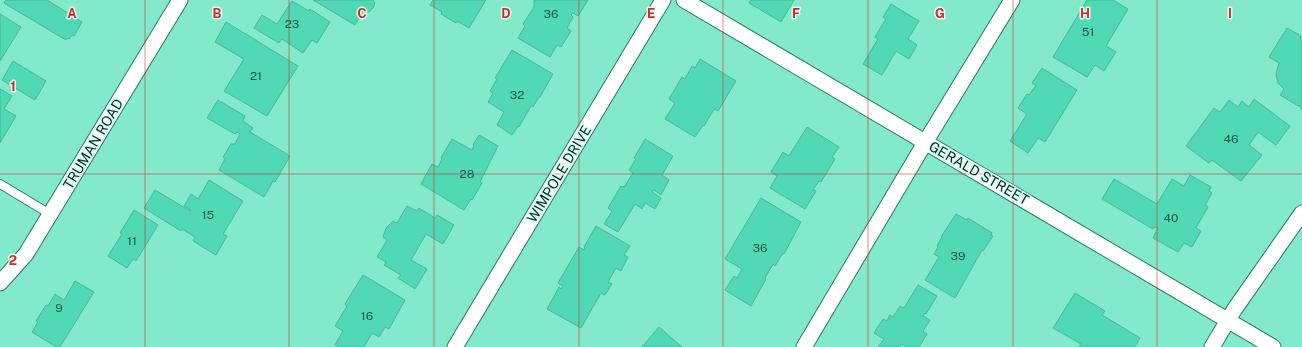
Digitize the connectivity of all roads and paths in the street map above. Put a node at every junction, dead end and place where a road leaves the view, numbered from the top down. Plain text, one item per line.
1 (180, 0) edge
2 (663, 0) edge
3 (684, 0) edge
4 (1012, 0) edge
5 (926, 141) junction
6 (0, 184) edge
7 (1302, 213) edge
8 (50, 214) junction
9 (0, 283) edge
10 (1228, 319) junction
11 (455, 347) edge
12 (804, 347) edge
13 (1212, 347) edge
14 (1273, 347) edge

1 - 8 street, TRUMAN ROAD
2 - 11 street, WIMPOLE DRIVE
3 - 5 street, GERALD STREET
4 - 5 street
5 - 10 street, GERALD STREET
5 - 12 street
6 - 8 lane
7 - 10 street
8 - 9 street, TRUMAN ROAD
10 - 13 street
10 - 14 street, GERALD STREET

